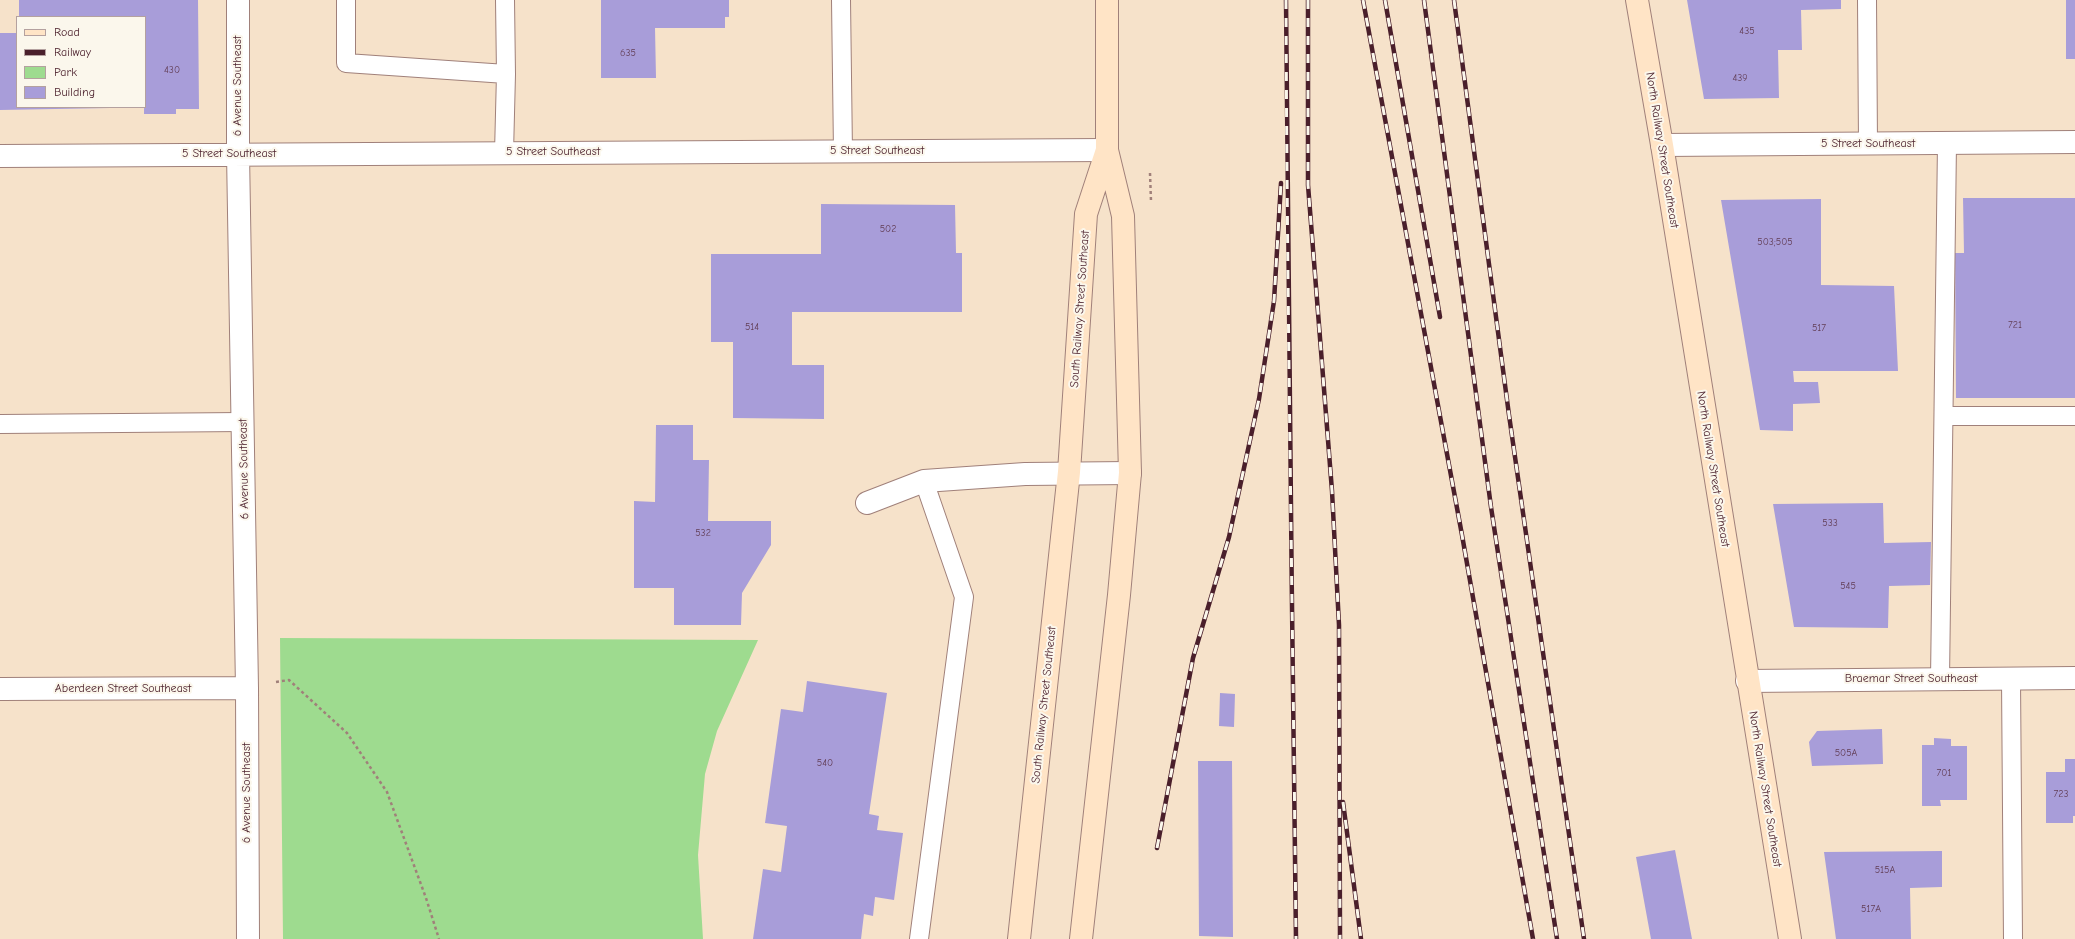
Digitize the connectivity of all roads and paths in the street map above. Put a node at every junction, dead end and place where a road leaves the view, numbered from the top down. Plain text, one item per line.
1 (238, 0) edge
2 (346, 0) edge
3 (505, 0) edge
4 (841, 0) edge
5 (1107, 0) edge
6 (1637, 0) edge
7 (1867, 0) edge
8 (506, 74) junction
9 (2075, 142) edge
10 (1947, 143) junction
11 (1868, 144) junction
12 (1662, 145) junction
13 (1106, 150) junction
14 (843, 152) junction
15 (238, 153) junction
16 (504, 153) junction
17 (0, 156) edge
18 (1944, 416) junction
19 (2075, 416) edge
20 (243, 422) junction
21 (0, 424) edge
22 (1069, 472) junction
23 (1130, 473) junction
24 (924, 481) junction
25 (867, 503) dead end
26 (2011, 678) junction
27 (2075, 678) edge
28 (1940, 679) junction
29 (1747, 681) junction
30 (247, 688) junction
31 (0, 689) edge
32 (248, 939) edge
33 (439, 939) edge
34 (918, 939) edge
35 (1019, 939) edge
36 (1081, 939) edge
37 (1790, 939) edge
38 (2013, 939) edge

1 - 15 street, 6 Avenue Southeast
2 - 8 lane
3 - 8 lane
4 - 14 lane
5 - 13 main road, South Railway Street Southeast
6 - 12 main road, North Railway Street Southeast
7 - 11 lane
8 - 16 lane
9 - 10 street, 5 Street Southeast
10 - 11 street, 5 Street Southeast
10 - 18 lane
11 - 12 street, 5 Street Southeast
12 - 29 main road, North Railway Street Southeast
13 - 14 street, 5 Street Southeast
13 - 22 main road, South Railway Street Southeast
13 - 23 main road, South Railway Street Southeast
14 - 16 street, 5 Street Southeast
15 - 16 street, 5 Street Southeast
15 - 17 street, 5 Street Southeast
15 - 20 street, 6 Avenue Southeast
18 - 19 lane
18 - 28 lane
20 - 21 lane
20 - 30 street, 6 Avenue Southeast
22 - 23 street
22 - 24 street
22 - 35 main road, South Railway Street Southeast
23 - 36 main road, South Railway Street Southeast
24 - 25 street
24 - 34 lane
26 - 27 street, Braemar Street Southeast
26 - 28 street, Braemar Street Southeast
26 - 38 lane
28 - 29 street, Braemar Street Southeast
29 - 37 main road, North Railway Street Southeast
30 - 31 street, Aberdeen Street Southeast
30 - 32 street, 6 Avenue Southeast
30 - 33 path

